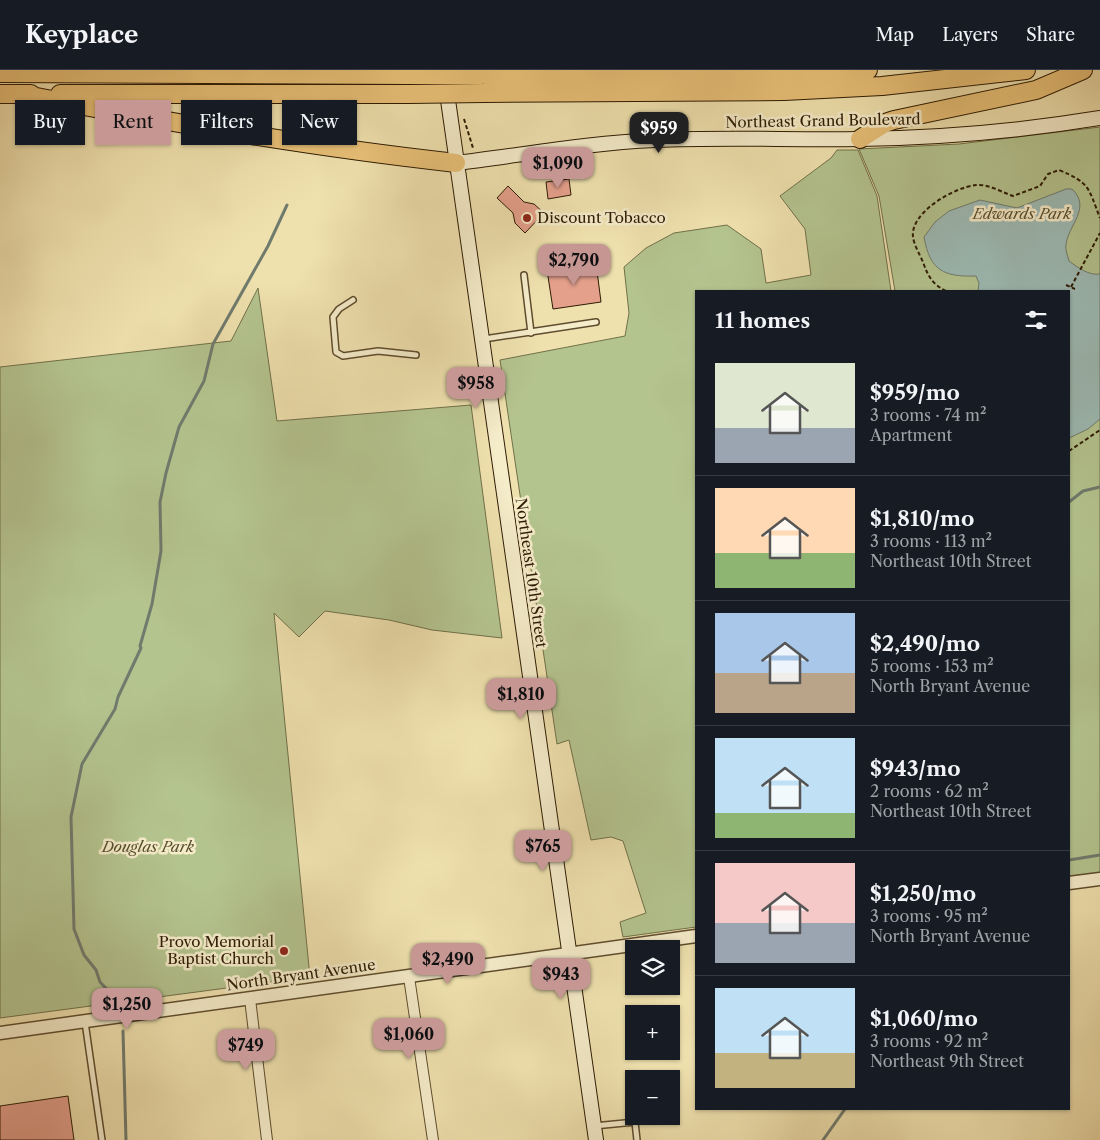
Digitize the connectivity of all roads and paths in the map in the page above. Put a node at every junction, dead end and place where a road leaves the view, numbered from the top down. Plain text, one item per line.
1 (443, 70) edge
2 (868, 70) edge
3 (1026, 70) edge
4 (1083, 70) edge
5 (50, 72) edge
6 (0, 73) edge
7 (0, 94) edge
8 (21, 94) junction
9 (463, 117) dead end
10 (1100, 118) edge
11 (860, 139) junction
12 (475, 151) dead end
13 (456, 164) junction
14 (1100, 218) edge
15 (1100, 233) edge
16 (524, 274) dead end
17 (1066, 286) dead end
18 (1071, 287) junction
19 (1075, 289) dead end
20 (945, 290) edge
21 (353, 300) dead end
22 (596, 322) dead end
23 (531, 333) junction
24 (481, 340) junction
25 (416, 355) dead end
26 (1100, 430) edge
27 (1070, 450) edge
28 (1100, 879) edge
29 (1070, 883) edge
30 (695, 936) edge
31 (569, 954) junction
32 (410, 977) junction
33 (250, 999) junction
34 (85, 1022) junction
35 (0, 1034) edge
36 (595, 1133) edge
37 (102, 1140) edge
38 (267, 1140) edge
39 (433, 1140) edge
40 (637, 1140) edge

1 - 13 main road, Northeast 10th Street
2 - 5 highway, bridge
3 - 8 highway, bridge
4 - 11 highway
5 - 6 highway
7 - 8 highway
8 - 13 highway
9 - 12 path
10 - 11 main road, Northeast Grand Boulevard
11 - 13 main road, Northeast Grand Boulevard
13 - 24 main road, Northeast 10th Street
14 - 20 path
15 - 18 path
16 - 23 lane
17 - 18 path
18 - 19 path
21 - 25 lane
22 - 23 lane
23 - 24 lane
24 - 31 main road, Northeast 10th Street
26 - 27 path
28 - 29 street
30 - 31 street, North Bryant Avenue
31 - 32 street, North Bryant Avenue
31 - 36 main road, Northeast 10th Street
32 - 33 street, North Bryant Avenue
32 - 39 street
33 - 34 street, North Bryant Avenue
33 - 38 street
34 - 35 street, North Bryant Avenue
34 - 37 lane
36 - 40 lane

